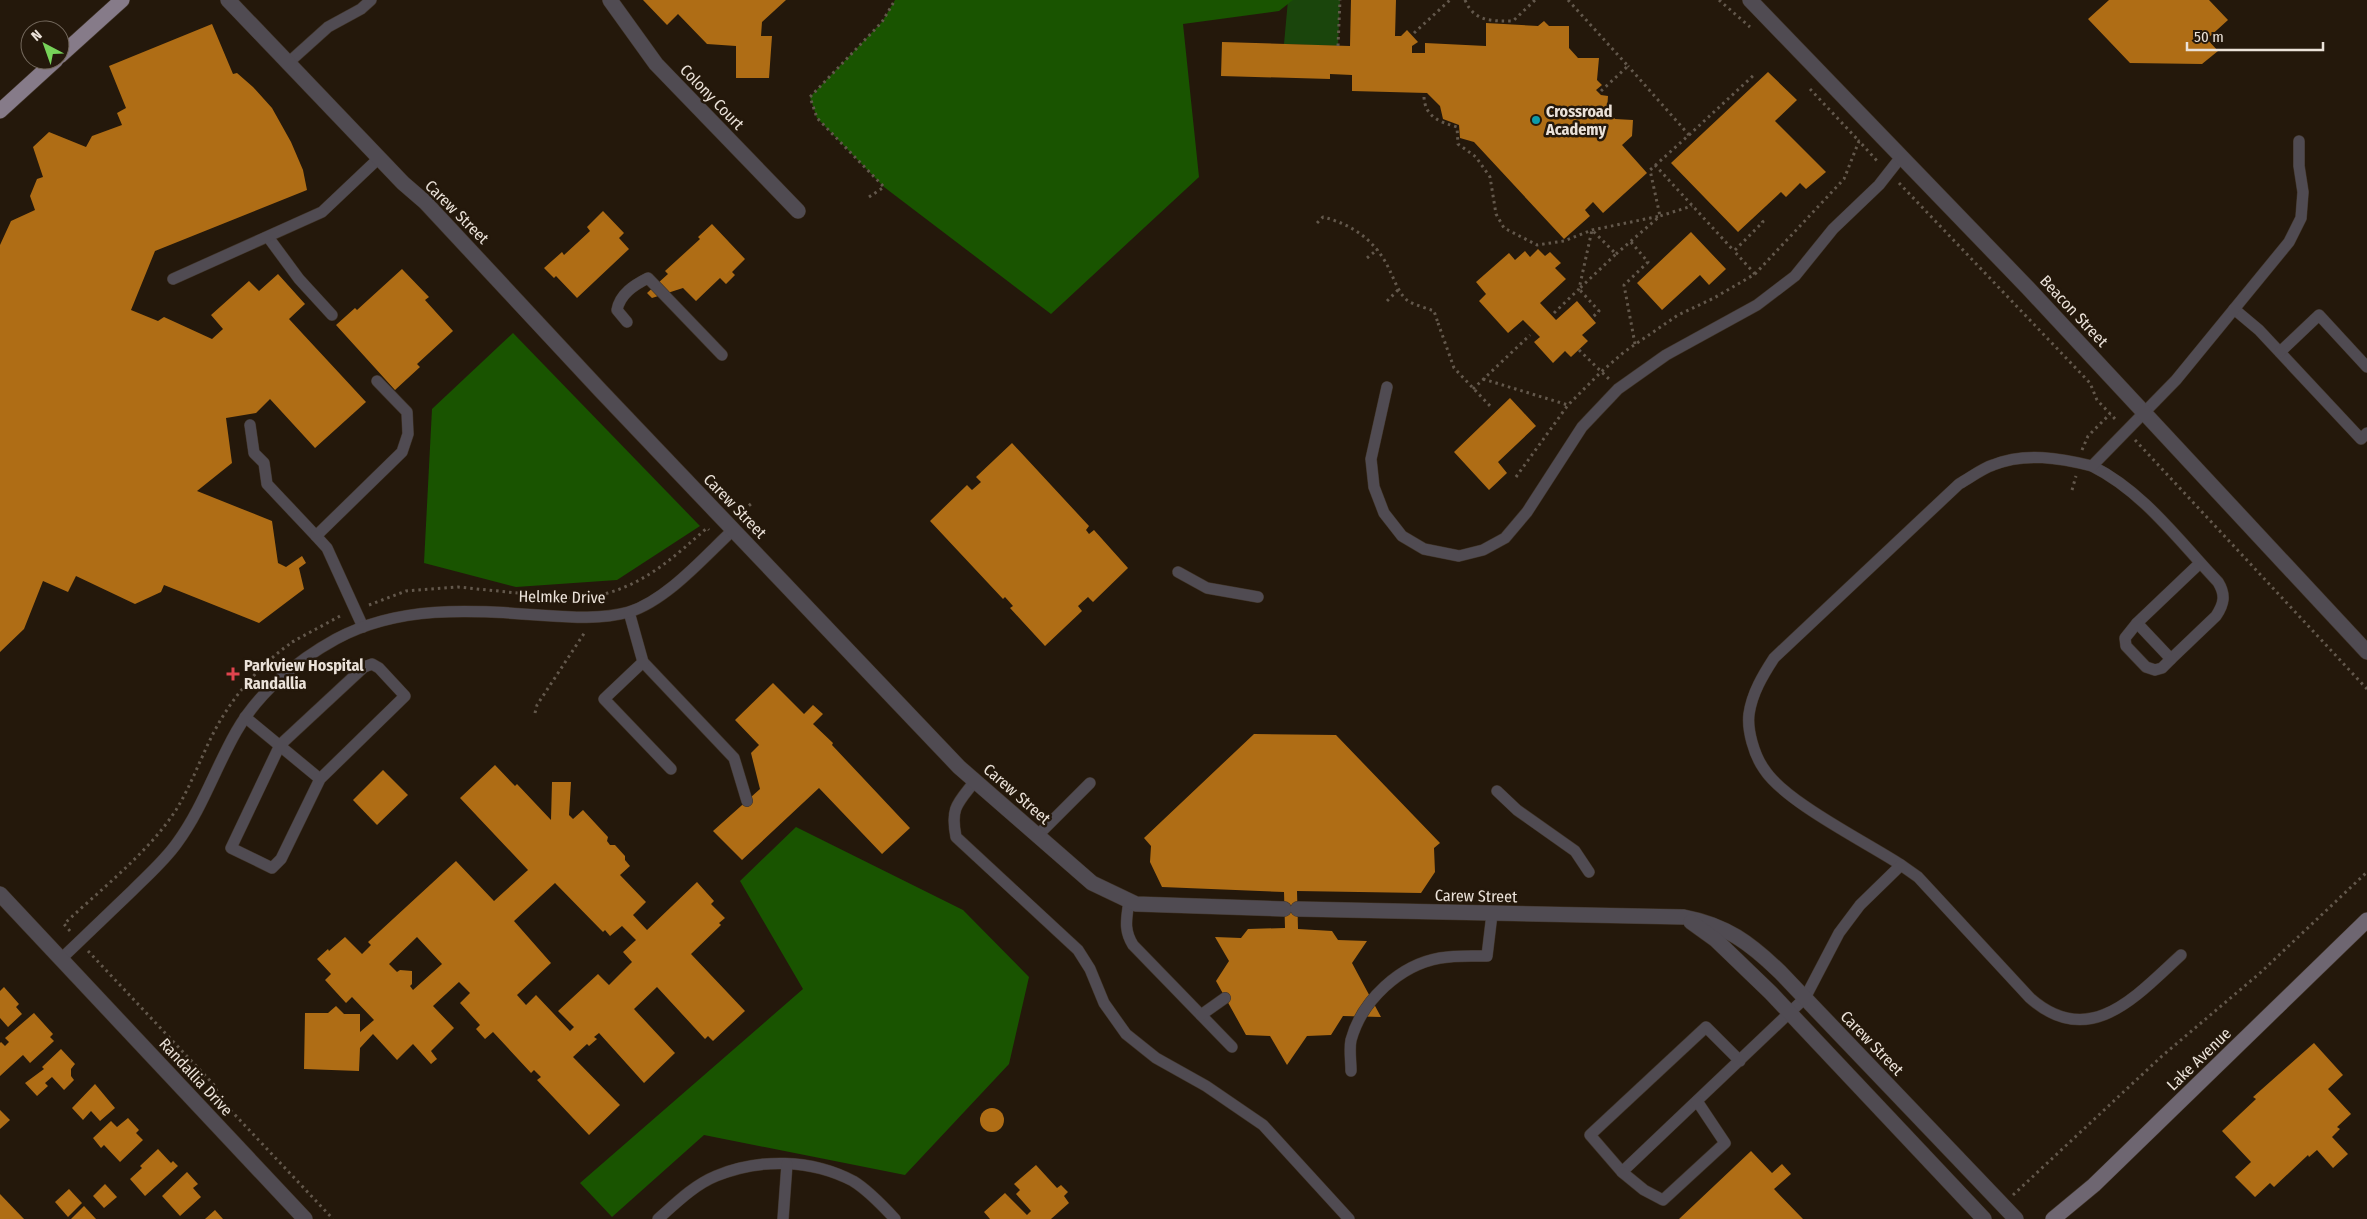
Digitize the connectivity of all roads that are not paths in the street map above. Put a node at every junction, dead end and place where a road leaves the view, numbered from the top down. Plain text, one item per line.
1 (122, 0) edge
2 (228, 0) edge
3 (371, 0) edge
4 (610, 0) edge
5 (1750, 0) edge
6 (70, 47) edge
7 (288, 63) junction
8 (45, 70) edge
9 (0, 110) edge
10 (2299, 141) dead end
11 (1901, 157) junction
12 (379, 158) junction
13 (798, 211) dead end
14 (268, 237) junction
15 (173, 279) dead end
16 (2234, 309) junction
17 (332, 315) dead end
18 (627, 322) dead end
19 (2280, 352) junction
20 (722, 355) dead end
21 (2367, 367) edge
22 (377, 381) dead end
23 (1386, 387) dead end
24 (2145, 412) junction
25 (250, 425) dead end
26 (2367, 433) edge
27 (2092, 466) junction
28 (730, 527) junction
29 (316, 536) junction
30 (2200, 563) junction
31 (1178, 572) dead end
32 (1258, 597) dead end
33 (629, 612) junction
34 (2137, 623) junction
35 (363, 627) junction
36 (2367, 652) edge
37 (2171, 659) junction
38 (643, 662) junction
39 (246, 717) junction
40 (280, 745) junction
41 (671, 769) dead end
42 (320, 779) junction
43 (975, 781) junction
44 (1090, 784) dead end
45 (1497, 791) dead end
46 (747, 801) dead end
47 (1038, 835) junction
48 (1901, 864) junction
49 (1589, 872) dead end
50 (0, 894) edge
51 (1129, 900) junction
52 (1492, 914) junction
53 (1684, 917) junction
54 (2367, 920) edge
55 (2181, 955) dead end
56 (61, 958) junction
57 (1225, 998) dead end
58 (1805, 998) junction
59 (1790, 1013) junction
60 (1201, 1015) junction
61 (1232, 1047) dead end
62 (1740, 1061) junction
63 (1351, 1071) dead end
64 (1697, 1101) junction
65 (787, 1164) junction
66 (1622, 1172) junction
67 (302, 1218) edge
68 (658, 1219) edge
69 (783, 1219) edge
70 (895, 1219) edge
71 (1349, 1219) edge
72 (1984, 1219) edge
73 (2016, 1219) edge
74 (2053, 1219) edge

1 - 6 main road
2 - 7 street, Carew Street
3 - 7 lane
4 - 13 street, Colony Court
5 - 11 street, Beacon Street
7 - 12 street, Carew Street
8 - 9 main road
10 - 16 lane
11 - 23 lane
11 - 24 street, Beacon Street
12 - 14 lane
12 - 28 street, Carew Street
14 - 15 lane
14 - 17 lane
16 - 19 lane
16 - 24 lane
18 - 20 lane
19 - 21 lane
19 - 26 lane
22 - 29 lane
24 - 27 lane
24 - 36 street, Beacon Street
25 - 29 lane
27 - 30 lane
27 - 48 lane
28 - 33 lane, Helmke Drive
28 - 43 street, Carew Street
29 - 35 lane
30 - 34 lane
30 - 37 lane
31 - 32 lane
33 - 35 lane, Helmke Drive
33 - 38 lane
34 - 37 lane
34 - 37 lane
35 - 39 lane, Helmke Drive
38 - 41 lane
38 - 46 lane
39 - 40 lane
39 - 56 lane, Helmke Drive
40 - 42 lane
40 - 42 lane
40 - 42 lane
43 - 47 street, Carew Street
43 - 71 lane
44 - 47 lane
45 - 49 lane
47 - 51 street, Carew Street
48 - 55 lane
48 - 58 lane
50 - 56 street, Randallia Drive
51 - 52 street, Carew Street
51 - 60 lane
52 - 53 street, Carew Street
52 - 63 lane
53 - 58 street, Carew Street
53 - 59 street
54 - 74 main road, Lake Avenue
56 - 67 street, Randallia Drive
57 - 60 lane
58 - 59 lane
58 - 73 street, Carew Street
59 - 62 lane
59 - 72 street
60 - 61 lane
62 - 64 lane
62 - 66 lane
64 - 66 lane
64 - 66 lane
65 - 68 lane
65 - 69 lane
65 - 70 lane

